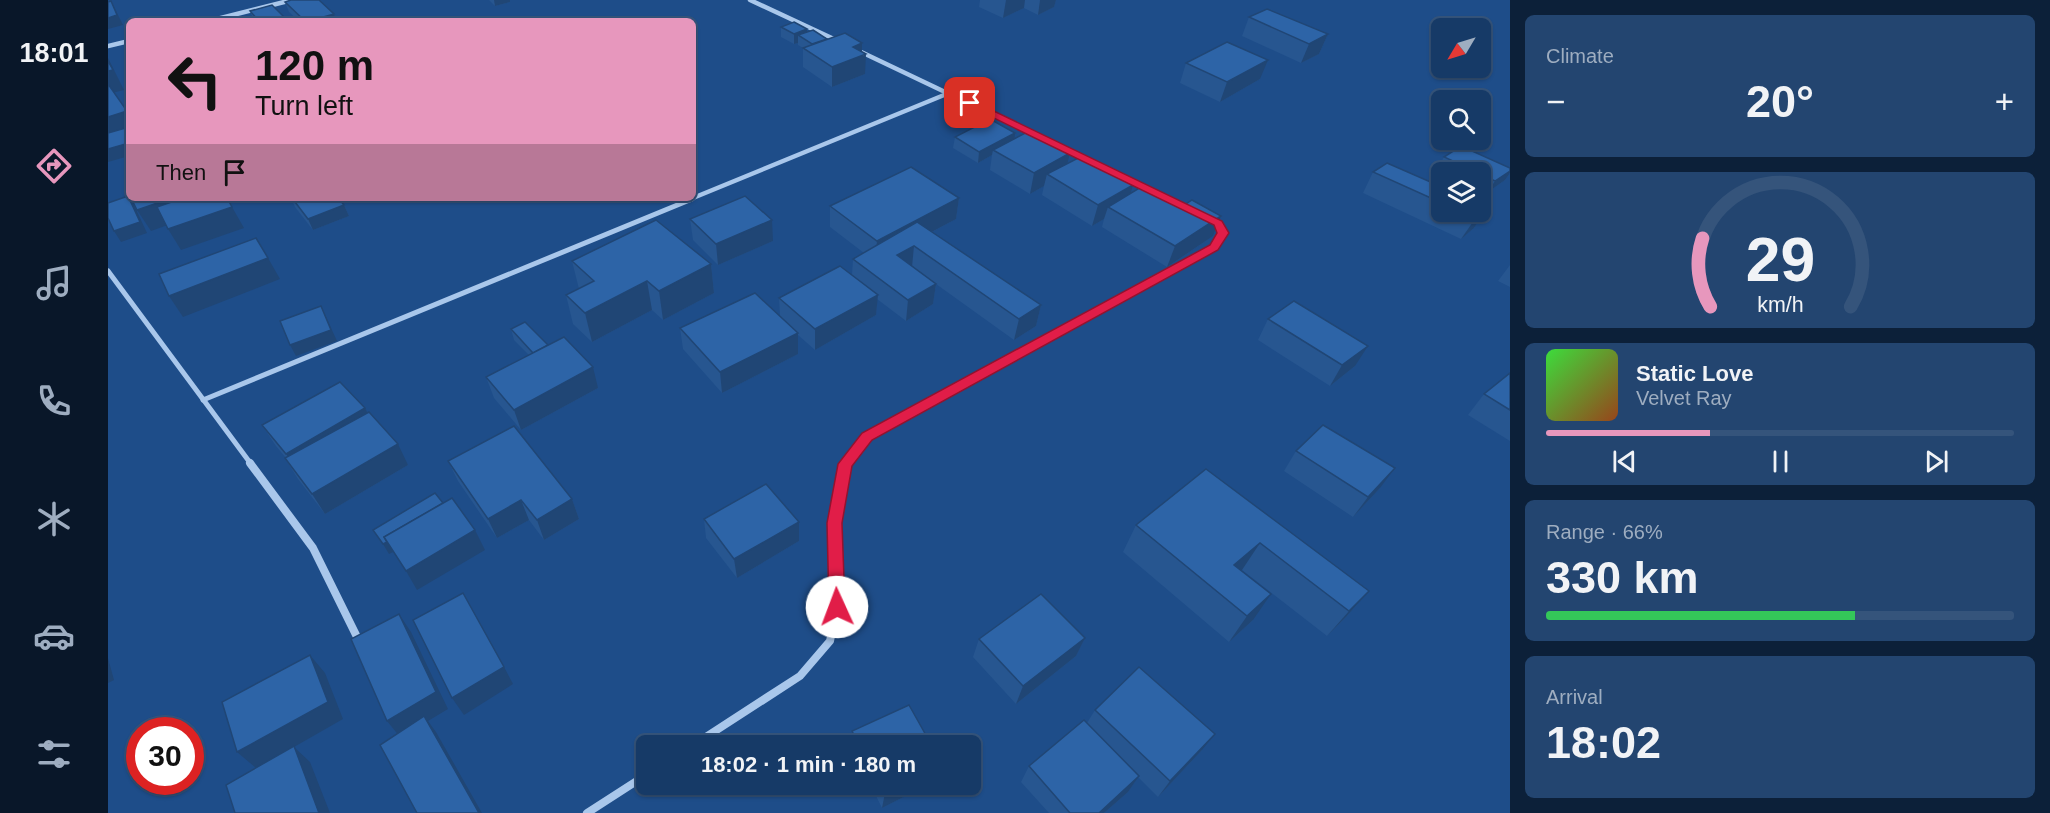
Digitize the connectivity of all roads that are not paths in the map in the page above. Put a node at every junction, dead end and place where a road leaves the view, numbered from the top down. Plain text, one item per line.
1 (292, 0) edge
2 (750, 0) edge
3 (221, 18) edge
4 (126, 42) edge
5 (847, 45) edge
6 (108, 46) edge
7 (857, 50) edge
8 (949, 93) junction
9 (696, 197) edge
10 (687, 201) edge
11 (1198, 213) edge
12 (1208, 218) edge
13 (108, 271) edge
14 (203, 400) junction
15 (365, 654) edge
16 (709, 735) edge
17 (636, 781) edge
18 (586, 813) edge

1 - 3 street
2 - 5 street
4 - 6 street
7 - 8 street
8 - 9 street
8 - 11 street
10 - 14 street
12 - 16 street
13 - 14 street
14 - 15 street
17 - 18 street

